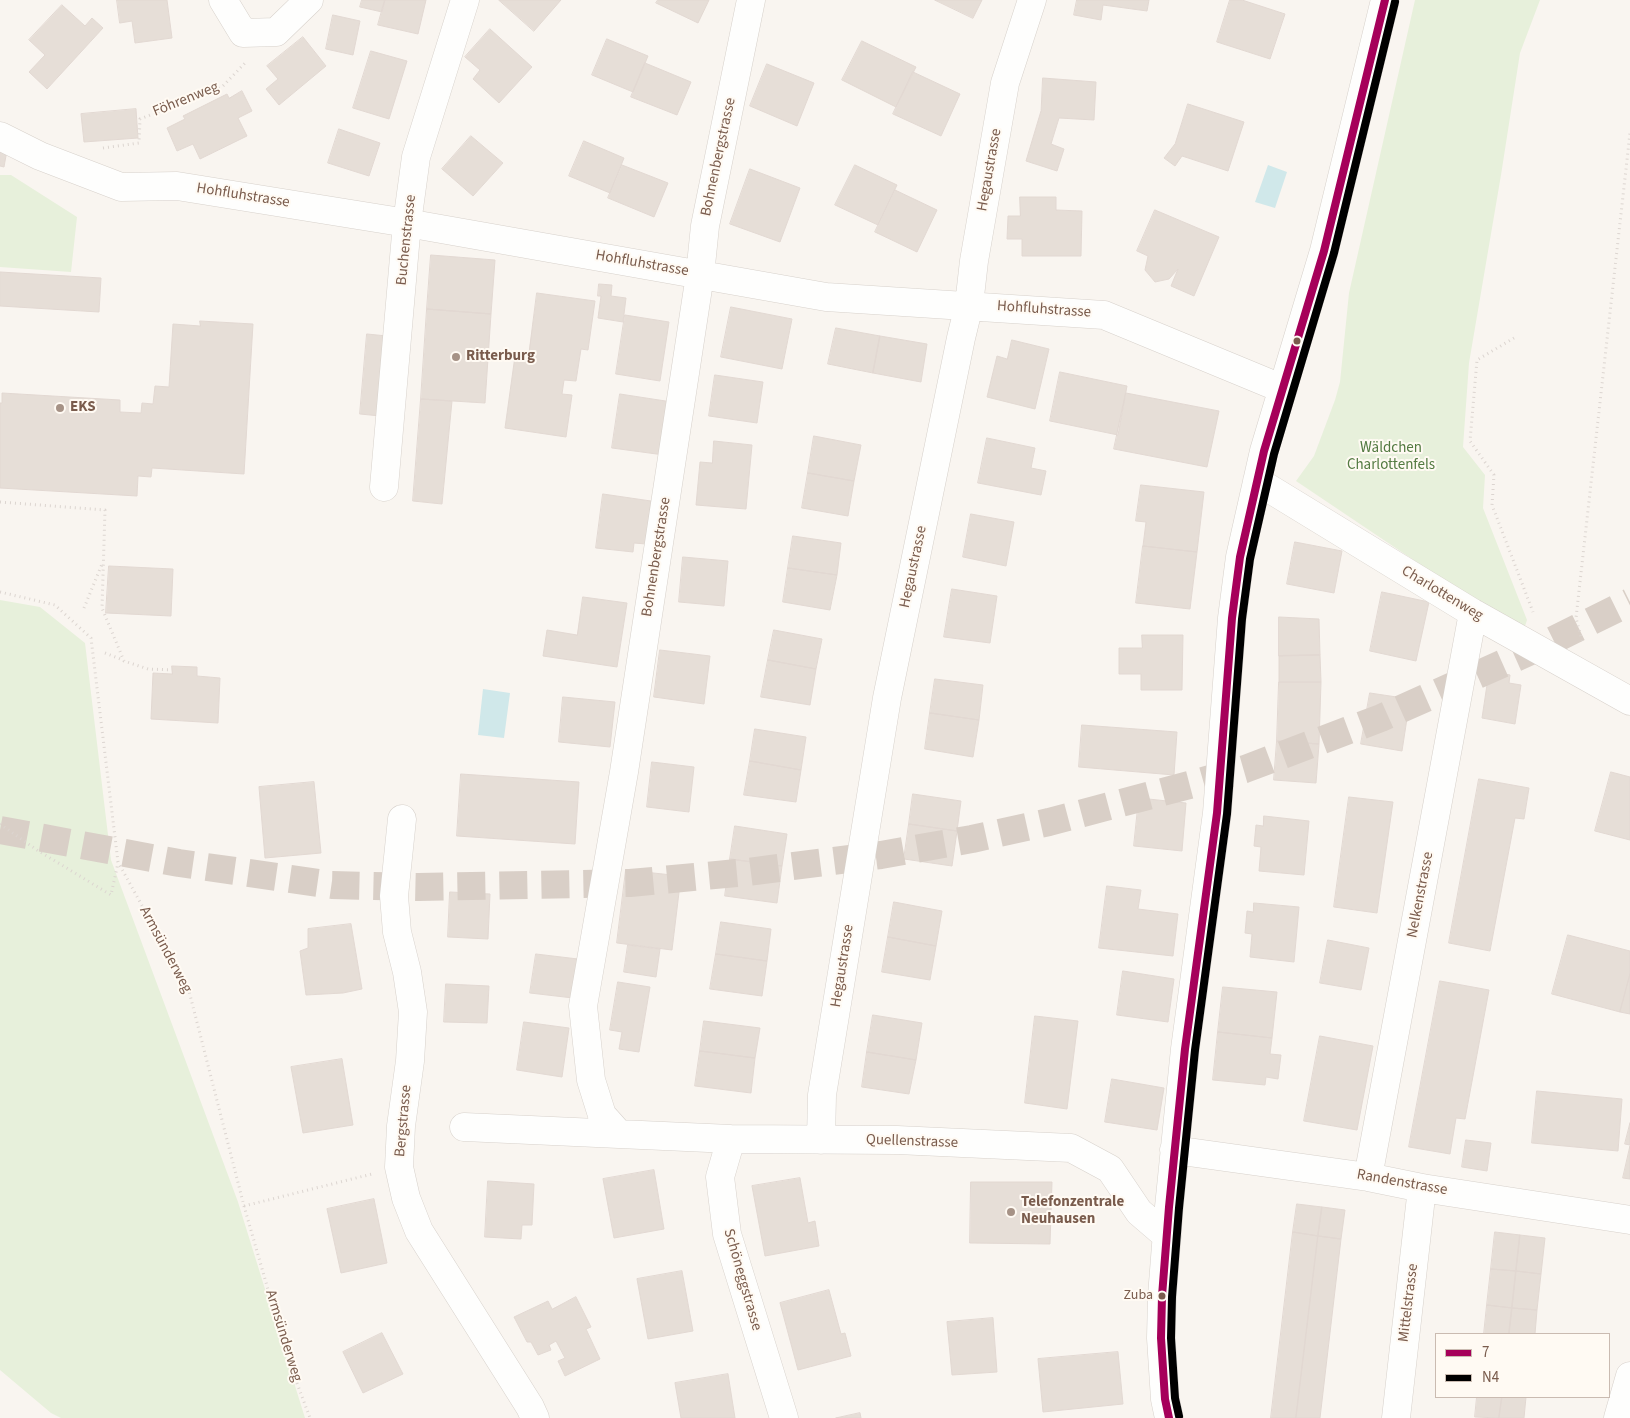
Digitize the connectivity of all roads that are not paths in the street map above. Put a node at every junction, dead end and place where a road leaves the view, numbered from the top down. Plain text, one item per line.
1 (223, 0) edge
2 (309, 0) edge
3 (465, 0) edge
4 (752, 0) edge
5 (1032, 0) edge
6 (1385, 0) edge
7 (0, 136) edge
8 (407, 223) junction
9 (700, 274) junction
10 (969, 305) junction
11 (1283, 389) junction
12 (1257, 481) junction
13 (384, 487) dead end
14 (1473, 613) junction
15 (1630, 701) edge
16 (402, 819) dead end
17 (610, 1124) junction
18 (464, 1127) dead end
19 (731, 1139) junction
20 (820, 1140) junction
21 (1174, 1150) junction
22 (1368, 1177) junction
23 (1422, 1188) junction
24 (1630, 1220) edge
25 (1167, 1236) junction
26 (1630, 1376) edge
27 (536, 1418) edge
28 (784, 1418) edge
29 (1169, 1418) edge
30 (1396, 1418) edge
31 (1618, 1418) edge

1 - 2 street
3 - 8 street, Buchenstrasse
4 - 9 street, Bohnenbergstrasse
5 - 10 street, Hegaustrasse
6 - 11 street
7 - 8 street, Hohfluhstrasse
8 - 9 street, Hohfluhstrasse
8 - 13 street, Buchenstrasse
9 - 10 street, Hohfluhstrasse
9 - 17 street, Bohnenbergstrasse
10 - 11 street, Hohfluhstrasse
10 - 20 street, Hegaustrasse
11 - 12 street
12 - 14 street, Charlottenweg
12 - 21 street
14 - 15 street, Charlottenweg
14 - 22 street, Nelkenstrasse
16 - 27 street, Bergstrasse
17 - 18 street, Quellenstrasse
17 - 19 street, Quellenstrasse
19 - 20 street, Quellenstrasse
19 - 28 street, Schöneggstrasse
20 - 25 street, Quellenstrasse
21 - 22 street, Randenstrasse
21 - 25 street
22 - 23 street, Randenstrasse
23 - 24 street, Randenstrasse
23 - 30 street, Mittelstrasse
25 - 29 street
26 - 31 street

